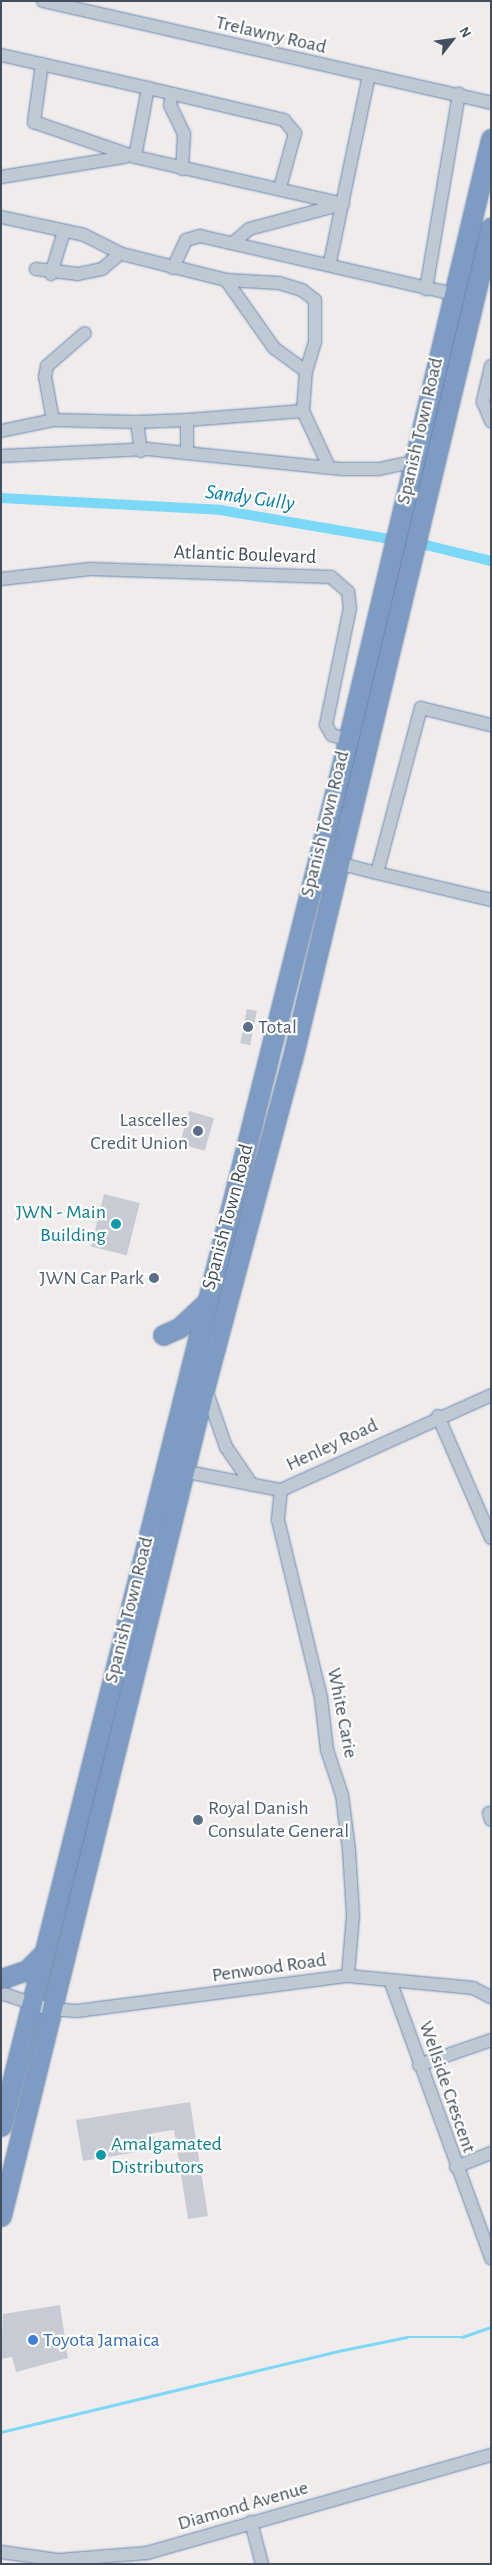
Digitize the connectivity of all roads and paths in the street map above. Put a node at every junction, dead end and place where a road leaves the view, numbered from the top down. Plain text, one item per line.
1 (45, 2) edge
2 (1, 55) edge
3 (42, 64) junction
4 (369, 76) junction
5 (148, 88) junction
6 (172, 94) junction
7 (459, 94) junction
8 (491, 103) edge
9 (491, 140) edge
10 (135, 157) junction
11 (182, 169) junction
12 (1, 177) edge
13 (280, 188) junction
14 (343, 204) junction
15 (1, 217) edge
16 (491, 227) edge
17 (64, 230) junction
18 (233, 243) junction
19 (481, 252) edge
20 (120, 254) junction
21 (330, 262) junction
22 (173, 268) junction
23 (36, 269) dead end
24 (51, 274) junction
25 (226, 280) junction
26 (426, 289) junction
27 (457, 295) junction
28 (85, 333) dead end
29 (491, 366) edge
30 (306, 371) junction
31 (303, 412) junction
32 (53, 420) junction
33 (187, 420) junction
34 (491, 421) edge
35 (137, 422) junction
36 (1, 431) edge
37 (140, 451) junction
38 (188, 453) junction
39 (1, 456) edge
40 (416, 461) junction
41 (328, 467) junction
42 (1, 579) edge
43 (491, 725) edge
44 (348, 740) junction
45 (338, 864) junction
46 (377, 873) junction
47 (491, 900) edge
48 (269, 1055) junction
49 (292, 1060) junction
50 (206, 1302) junction
51 (163, 1335) dead end
52 (187, 1380) junction
53 (205, 1386) junction
54 (491, 1395) edge
55 (438, 1416) junction
56 (165, 1468) junction
57 (187, 1472) junction
58 (252, 1485) junction
59 (282, 1490) junction
60 (491, 1538) edge
61 (148, 1627) junction
62 (90, 1765) junction
63 (45, 1952) junction
64 (348, 1976) junction
65 (1, 1979) edge
66 (391, 1983) junction
67 (1, 1993) edge
68 (491, 1997) edge
69 (41, 2005) junction
70 (491, 2040) edge
71 (419, 2064) junction
72 (1, 2126) edge
73 (491, 2153) edge
74 (456, 2168) junction
75 (1, 2216) edge
76 (491, 2258) edge
77 (491, 2455) edge
78 (251, 2522) junction
79 (1, 2552) edge
80 (262, 2564) edge

1 - 4 street, Trelawny Road
2 - 3 street
3 - 5 street
3 - 10 street
4 - 7 street, Trelawny Road
4 - 14 street
5 - 6 street
5 - 10 street
6 - 11 street
6 - 13 street
7 - 8 street, Trelawny Road
7 - 26 street
9 - 19 highway, Spanish Town Road
10 - 11 street
10 - 12 street
11 - 13 street
13 - 14 street
14 - 18 street
14 - 21 street
15 - 17 street
16 - 19 highway, Spanish Town Road
17 - 20 street
17 - 24 street
18 - 21 street
18 - 22 street
19 - 27 highway, Spanish Town Road
19 - 45 highway, Spanish Town Road
20 - 22 street
20 - 24 street
21 - 26 street
22 - 25 street
23 - 24 street
25 - 30 street
25 - 30 street
26 - 27 street
27 - 40 highway, Spanish Town Road
28 - 32 street
29 - 34 street
30 - 31 street
31 - 33 street
31 - 41 street
32 - 35 street
32 - 36 street
33 - 35 street
33 - 38 street
35 - 37 street
37 - 38 street
37 - 39 street
38 - 41 street
40 - 41 street
40 - 44 highway, Spanish Town Road
42 - 44 street, Atlantic Boulevard
43 - 46 street
44 - 48 highway, Spanish Town Road
45 - 46 street
45 - 49 highway, Spanish Town Road
46 - 47 street
48 - 49 highway
48 - 50 highway, Spanish Town Road
49 - 53 highway, Spanish Town Road
50 - 51 highway
50 - 52 highway, Spanish Town Road
52 - 53 street
52 - 56 highway, Spanish Town Road
53 - 57 highway, Spanish Town Road
53 - 58 street
54 - 55 street, Henley Road
55 - 59 street, Henley Road
55 - 60 street
56 - 57 street, Henley Road
56 - 62 highway, Spanish Town Road
57 - 58 street, Henley Road
57 - 61 highway, Spanish Town Road
58 - 59 street, Henley Road
59 - 64 street, White Carie
61 - 62 highway
61 - 69 highway, Spanish Town Road
62 - 63 highway, Spanish Town Road
63 - 65 highway
63 - 69 highway, Spanish Town Road
64 - 66 street, Penwood Road
64 - 69 street, Penwood Road
66 - 68 street, Penwood Road
66 - 71 street, Wellside Crescent
67 - 69 street, Penwood Road
69 - 72 highway, Spanish Town Road
69 - 75 highway, Spanish Town Road
70 - 71 street
71 - 74 street, Wellside Crescent
73 - 74 street
74 - 76 street, Wellside Crescent
77 - 78 street, Diamond Avenue
78 - 79 street, Diamond Avenue
78 - 80 street

